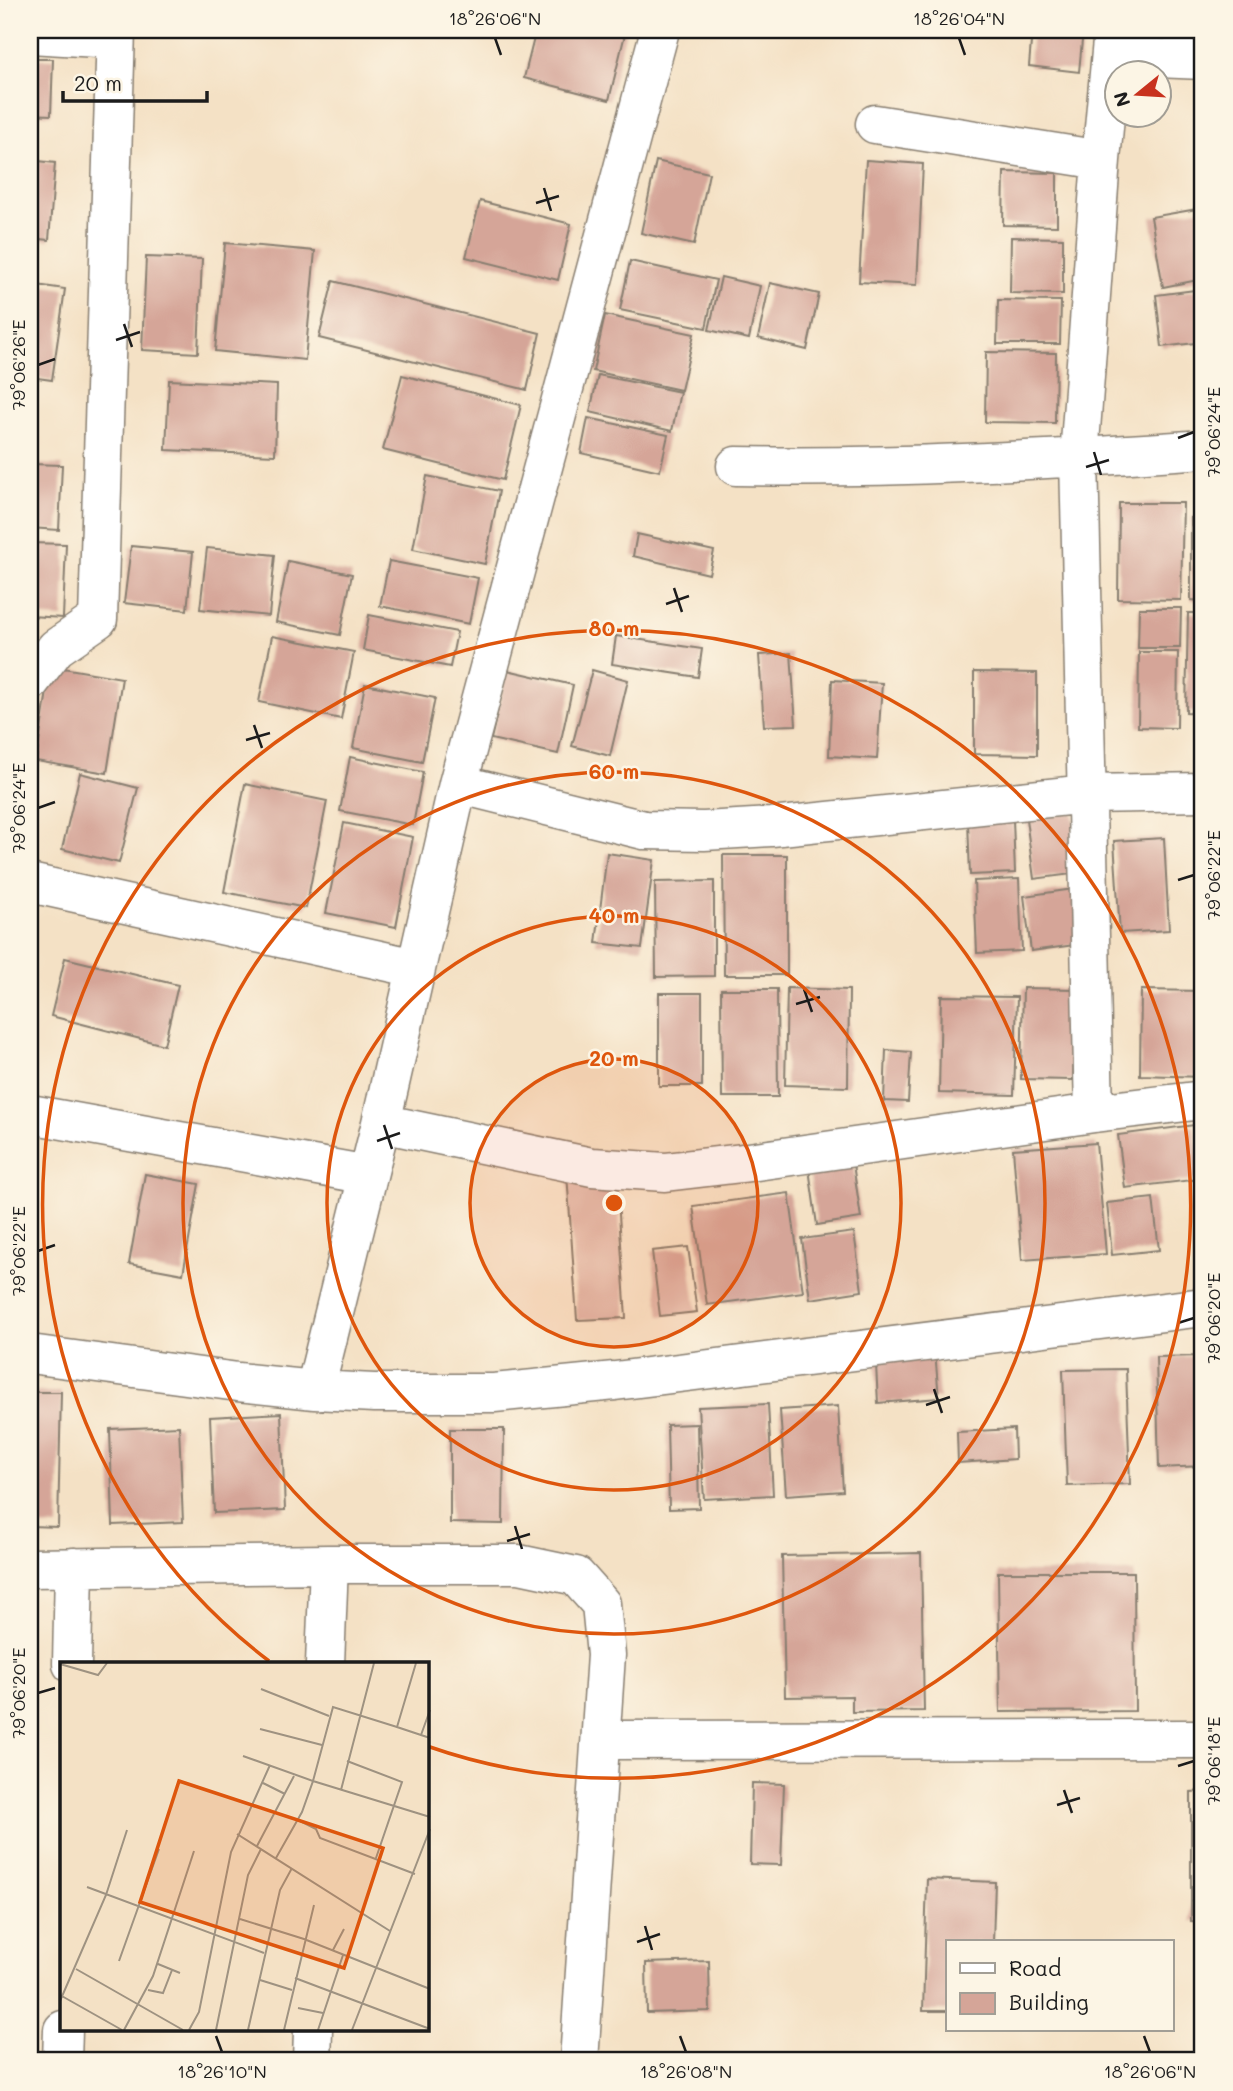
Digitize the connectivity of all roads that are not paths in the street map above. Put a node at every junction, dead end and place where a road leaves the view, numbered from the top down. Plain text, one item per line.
1 (660, 30) edge
2 (30, 34) edge
3 (116, 34) edge
4 (1112, 43) edge
5 (1203, 60) edge
6 (875, 124) dead end
7 (1101, 160) junction
8 (1203, 449) edge
9 (1079, 457) junction
10 (736, 466) dead end
11 (30, 682) edge
12 (458, 784) junction
13 (1203, 792) edge
14 (1087, 794) junction
15 (30, 883) edge
16 (416, 968) junction
17 (1203, 1100) edge
18 (1094, 1113) junction
19 (30, 1114) edge
20 (381, 1124) junction
21 (368, 1175) junction
22 (1203, 1307) edge
23 (30, 1354) edge
24 (315, 1390) junction
25 (329, 1564) junction
26 (74, 1567) junction
27 (30, 1568) edge
28 (72, 1662) edge
29 (325, 1662) edge
30 (1203, 1739) edge
31 (601, 1740) junction
32 (63, 2032) edge
33 (313, 2032) edge
34 (62, 2061) edge
35 (312, 2061) edge
36 (579, 2061) edge

1 - 12 street
2 - 3 street
3 - 11 street
4 - 5 street
4 - 7 street
6 - 7 street
7 - 9 street
8 - 9 street
9 - 10 street
9 - 14 street
12 - 14 street
12 - 16 street
13 - 14 street
14 - 18 street
15 - 16 street
16 - 20 street
17 - 18 street
18 - 20 street
19 - 21 street
20 - 21 street
21 - 24 street
22 - 24 street
23 - 24 street
25 - 26 street
25 - 29 street
25 - 31 street
26 - 27 street
26 - 28 street
30 - 31 street
31 - 36 street
32 - 34 street
33 - 35 street

